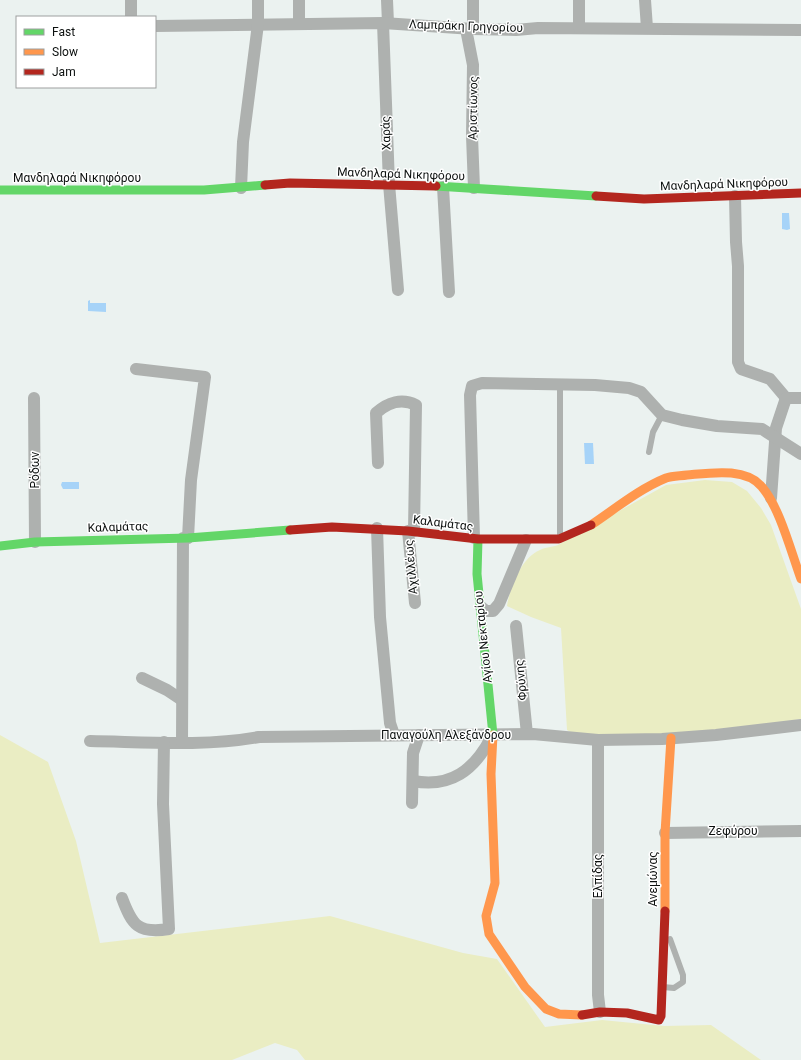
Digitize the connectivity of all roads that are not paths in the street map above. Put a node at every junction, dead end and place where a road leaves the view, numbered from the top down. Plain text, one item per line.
1 (131, 0) edge
2 (258, 0) edge
3 (299, 0) edge
4 (387, 0) edge
5 (473, 0) edge
6 (579, 0) edge
7 (645, 0) edge
8 (132, 16) edge
9 (299, 23) junction
10 (385, 23) junction
11 (258, 24) junction
12 (156, 26) edge
13 (579, 28) junction
14 (647, 28) junction
15 (470, 29) junction
16 (801, 30) edge
17 (389, 184) junction
18 (443, 187) junction
19 (241, 188) junction
20 (474, 188) junction
21 (0, 190) edge
22 (801, 193) edge
23 (735, 196) junction
24 (398, 290) dead end
25 (449, 292) dead end
26 (136, 369) dead end
27 (560, 385) junction
28 (34, 398) dead end
29 (786, 398) junction
30 (801, 398) edge
31 (662, 415) junction
32 (775, 436) junction
33 (649, 452) dead end
34 (801, 454) edge
35 (378, 463) dead end
36 (771, 498) junction
37 (377, 528) junction
38 (411, 531) junction
39 (185, 538) junction
40 (476, 539) junction
41 (560, 539) junction
42 (526, 540) junction
43 (35, 542) junction
44 (0, 546) edge
45 (801, 579) edge
46 (415, 604) dead end
47 (482, 607) junction
48 (516, 626) dead end
49 (142, 678) dead end
50 (182, 700) junction
51 (801, 725) edge
52 (527, 734) junction
53 (394, 735) junction
54 (419, 735) junction
55 (493, 735) junction
56 (672, 738) junction
57 (598, 740) junction
58 (90, 741) dead end
59 (164, 742) junction
60 (182, 742) junction
61 (413, 781) junction
62 (412, 803) dead end
63 (801, 831) edge
64 (665, 833) junction
65 (122, 898) dead end
66 (665, 930) junction
67 (661, 987) junction
68 (600, 1012) junction
69 (659, 1020) joint

1 - 8 street
2 - 11 street
3 - 9 street
4 - 10 street, Χαράς
5 - 15 street, Αριστίωνος
6 - 13 street
7 - 14 street
9 - 10 street, Λαμπράκη Γρηγορίου
9 - 11 street, Λαμπράκη Γρηγορίου
10 - 15 street, Λαμπράκη Γρηγορίου
10 - 17 street, Χαράς
11 - 12 street, Λαμπράκη Γρηγορίου
11 - 19 street
13 - 14 street, Λαμπράκη Γρηγορίου
13 - 15 street, Λαμπράκη Γρηγορίου
14 - 16 street, Λαμπράκη Γρηγορίου
15 - 20 street, Αριστίωνος
17 - 18 street, Μανδηλαρά Νικηφόρου
17 - 19 street, Μανδηλαρά Νικηφόρου
17 - 24 street, Χαράς
18 - 20 street, Μανδηλαρά Νικηφόρου
18 - 25 street
19 - 21 street, Μανδηλαρά Νικηφόρου
20 - 23 street, Μανδηλαρά Νικηφόρου
22 - 23 street, Μανδηλαρά Νικηφόρου
23 - 29 street
26 - 39 street
27 - 31 street
27 - 40 street, Αγίου Νεκταρίου
27 - 41 lane
28 - 43 street, Ρόδων
29 - 30 street
29 - 32 street
31 - 32 street
31 - 33 lane
32 - 34 street
32 - 36 street
35 - 38 street, Αχιλλέως
36 - 41 street, Καλαμάτας
36 - 45 street, Καλαμάτας
37 - 38 street, Καλαμάτας
37 - 39 street, Καλαμάτας
37 - 53 street
38 - 40 street, Καλαμάτας
38 - 46 street, Αχιλλέως
39 - 43 street, Καλαμάτας
39 - 50 street
40 - 42 street, Καλαμάτας
40 - 47 street, Αγίου Νεκταρίου
41 - 42 street, Καλαμάτας
42 - 47 street
43 - 44 street, Καλαμάτας
47 - 55 street, Αγίου Νεκταρίου
48 - 52 street, Φρύνης
49 - 50 street
50 - 60 street
51 - 56 street, Παναγούλη Αλεξάνδρου
52 - 55 street, Παναγούλη Αλεξάνδρου
52 - 57 street, Παναγούλη Αλεξάνδρου
53 - 54 street, Παναγούλη Αλεξάνδρου
53 - 60 street, Παναγούλη Αλεξάνδρου
54 - 55 street, Παναγούλη Αλεξάνδρου
54 - 61 street
55 - 61 street
55 - 68 street, Αγίου Νεκταρίου
56 - 57 street, Παναγούλη Αλεξάνδρου
56 - 64 street, Ανεμώνας
57 - 68 street, Ελπίδας
58 - 59 street, Παναγούλη Αλεξάνδρου
59 - 60 street, Παναγούλη Αλεξάνδρου
59 - 65 street
61 - 62 street
63 - 64 street, Ζεφύρου
64 - 66 street, Ανεμώνας
66 - 67 street, Ανεμώνας
66 - 67 lane
67 - 69 street, Ανεμώνας
68 - 69 street, Αγίου Νεκταρίου

